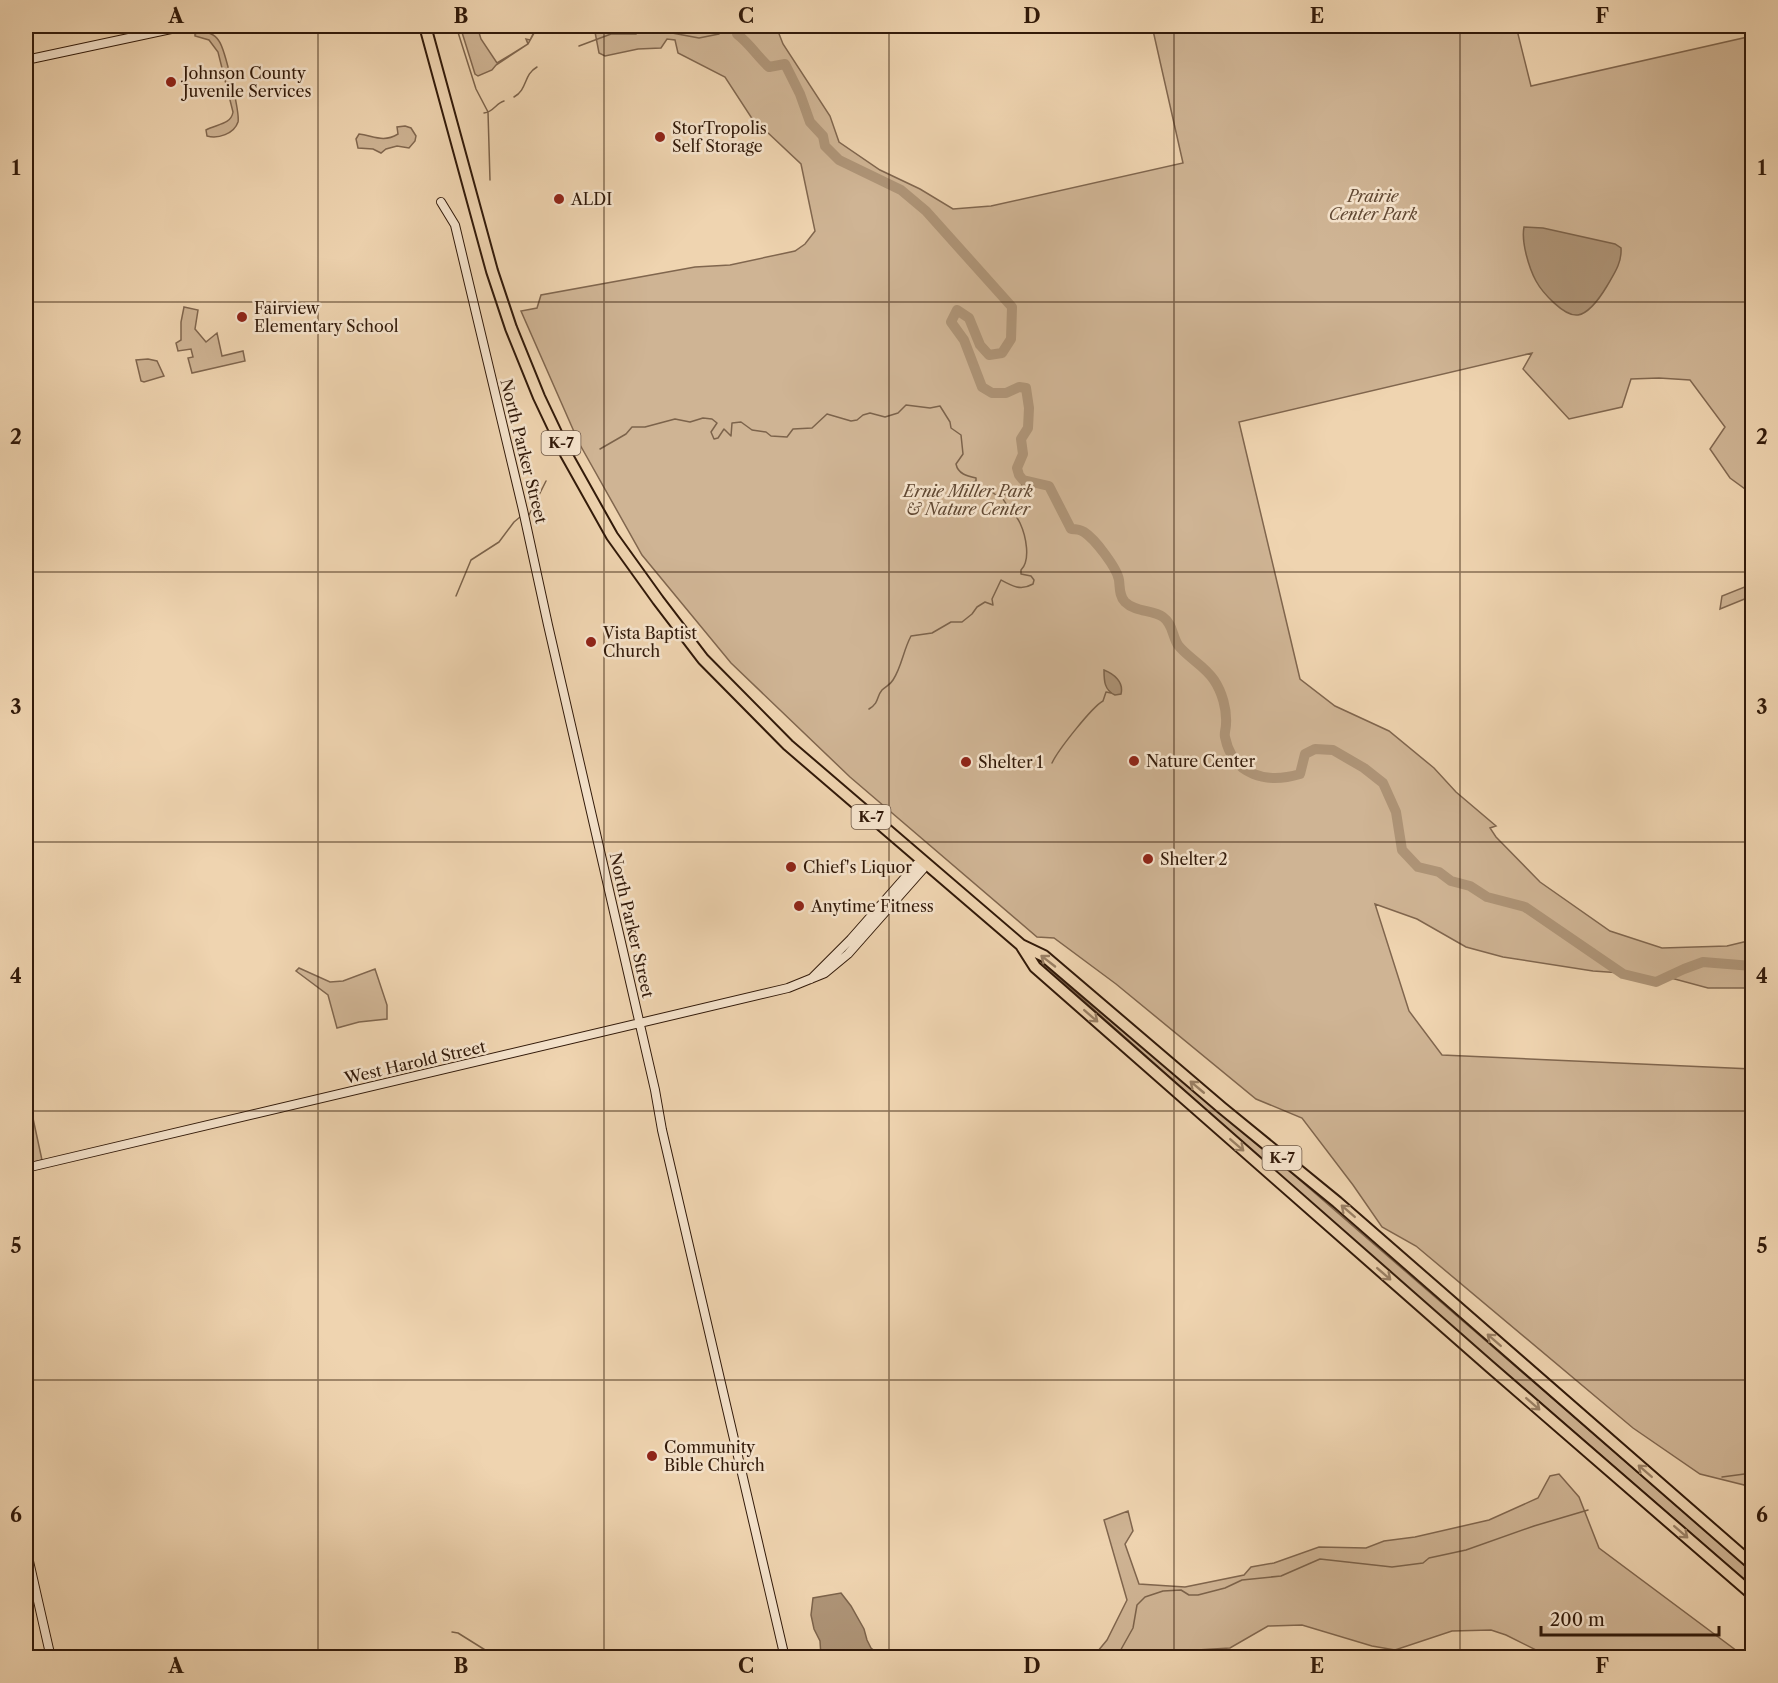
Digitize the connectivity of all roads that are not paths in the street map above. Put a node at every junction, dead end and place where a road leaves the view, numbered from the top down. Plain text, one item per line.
1 (185, 26) edge
2 (425, 26) edge
3 (26, 60) edge
4 (441, 202) dead end
5 (923, 862) junction
6 (1021, 945) junction
7 (639, 1023) junction
8 (26, 1168) edge
9 (26, 1548) edge
10 (1752, 1564) edge
11 (1752, 1594) edge
12 (51, 1658) edge
13 (786, 1658) edge

1 - 3 street
2 - 5 highway, K-7
4 - 7 street, North Parker Street
5 - 6 highway, K-7
5 - 7 street, West Harold Street
10 -> 6 highway, K-7
6 -> 11 highway, K-7
7 - 8 street, West Harold Street
7 - 13 street, North Parker Street
9 - 12 street

